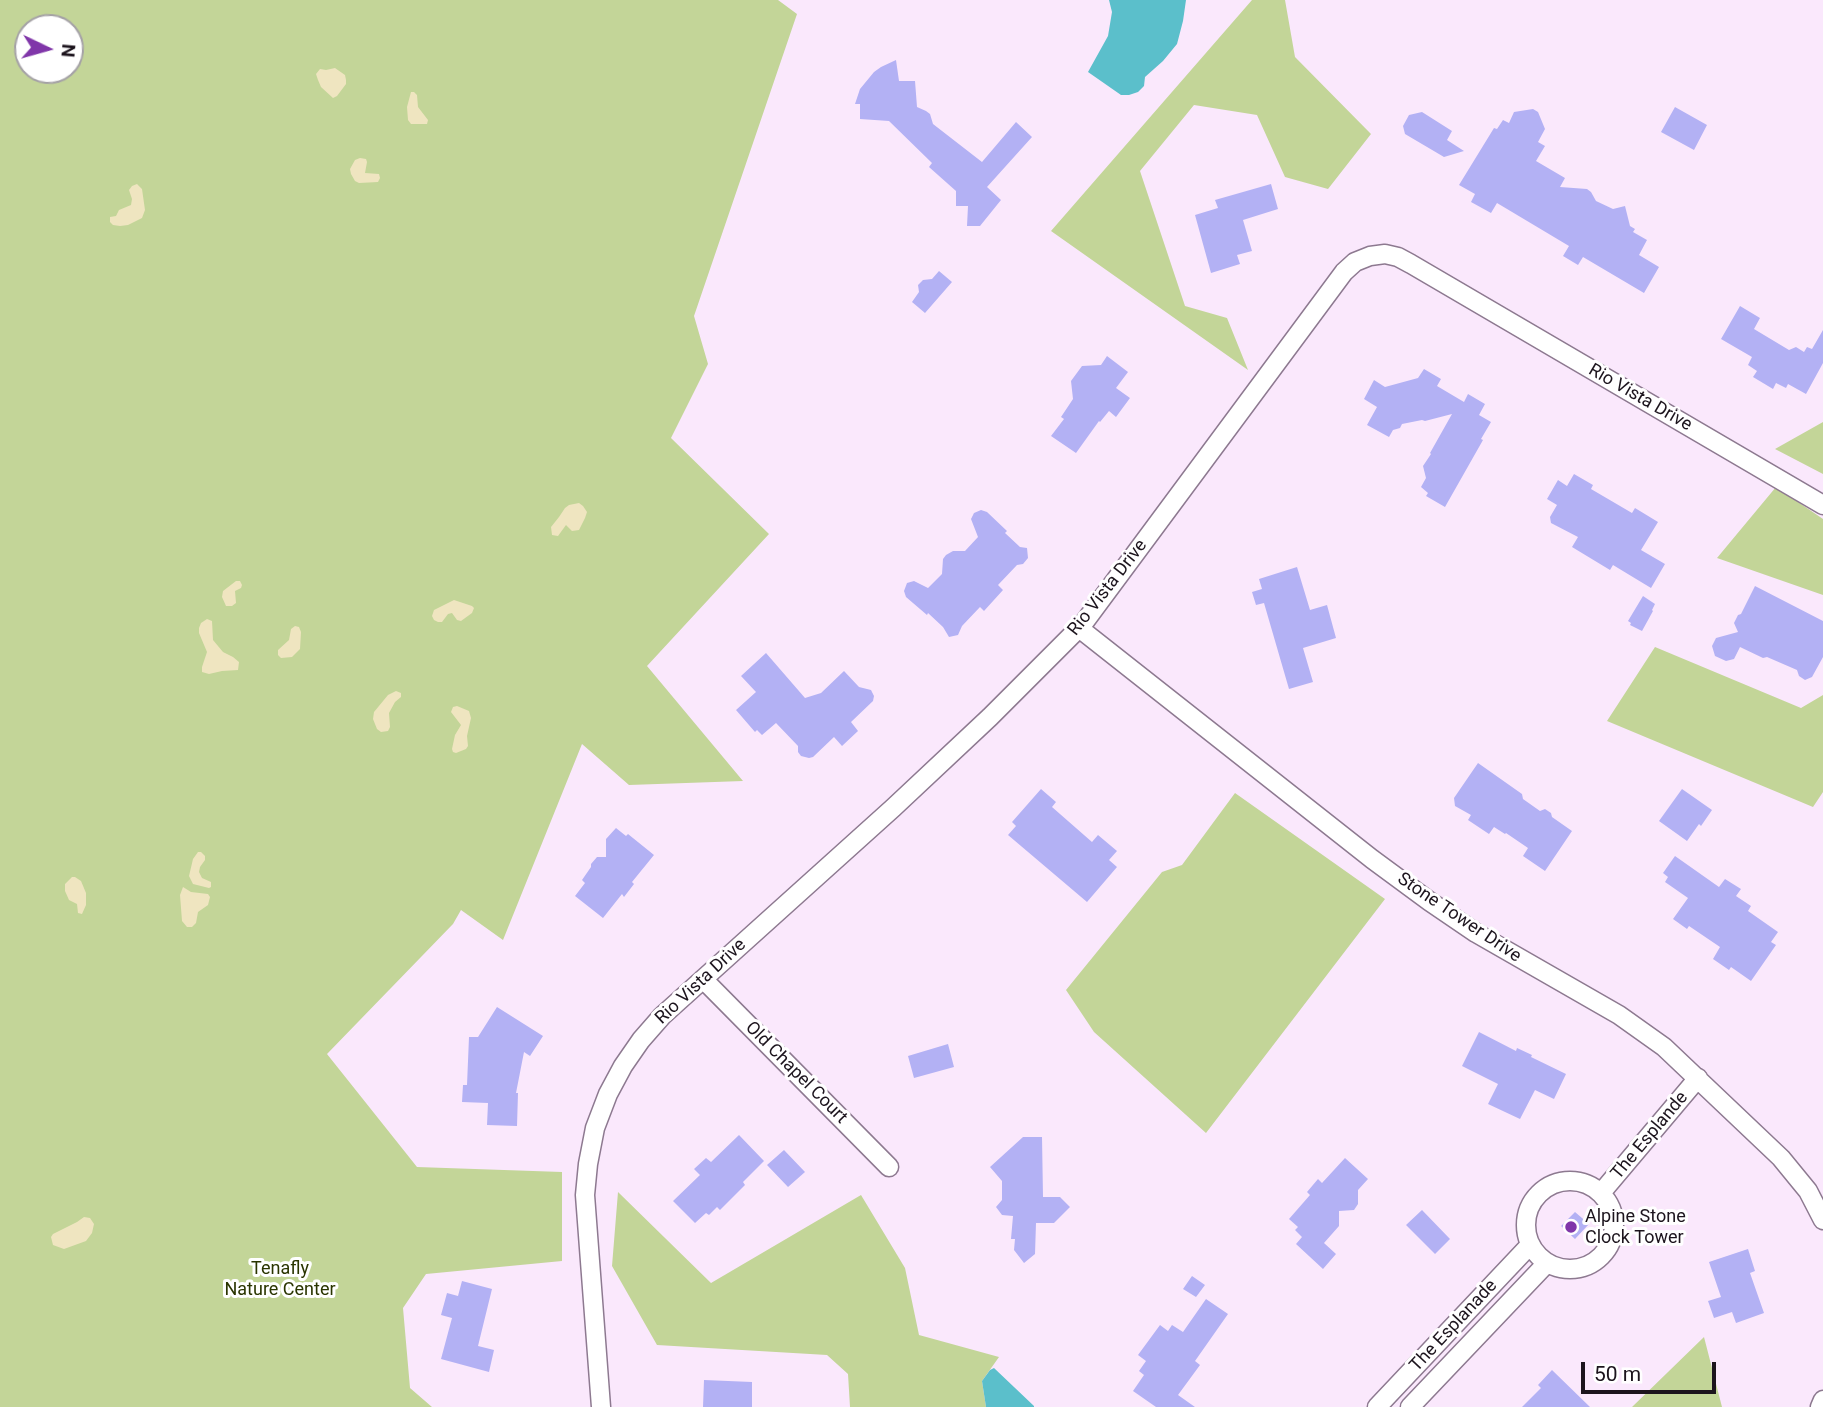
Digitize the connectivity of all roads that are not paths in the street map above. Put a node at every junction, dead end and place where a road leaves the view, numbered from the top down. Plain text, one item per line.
1 (1823, 505) edge
2 (1079, 628) junction
3 (704, 979) junction
4 (1698, 1078) junction
5 (888, 1167) dead end
6 (1601, 1193) junction
7 (1823, 1220) edge
8 (1530, 1245) junction
9 (1546, 1263) junction
10 (1823, 1400) edge
11 (601, 1407) edge
12 (1377, 1407) edge
13 (1410, 1407) edge
14 (1820, 1407) edge

1 - 2 street, Rio Vista Drive
2 - 3 street, Rio Vista Drive
2 - 4 street, Stone Tower Drive
3 - 5 street, Old Chapel Court
3 - 11 street, Rio Vista Drive
4 - 6 street, The Esplande
4 - 7 street, Stone Tower Drive
6 - 8 street, The Esplande
6 - 9 street, The Esplande
8 - 9 street
8 - 12 street, The Esplanade
9 - 13 street, The Esplanade
10 - 14 street

